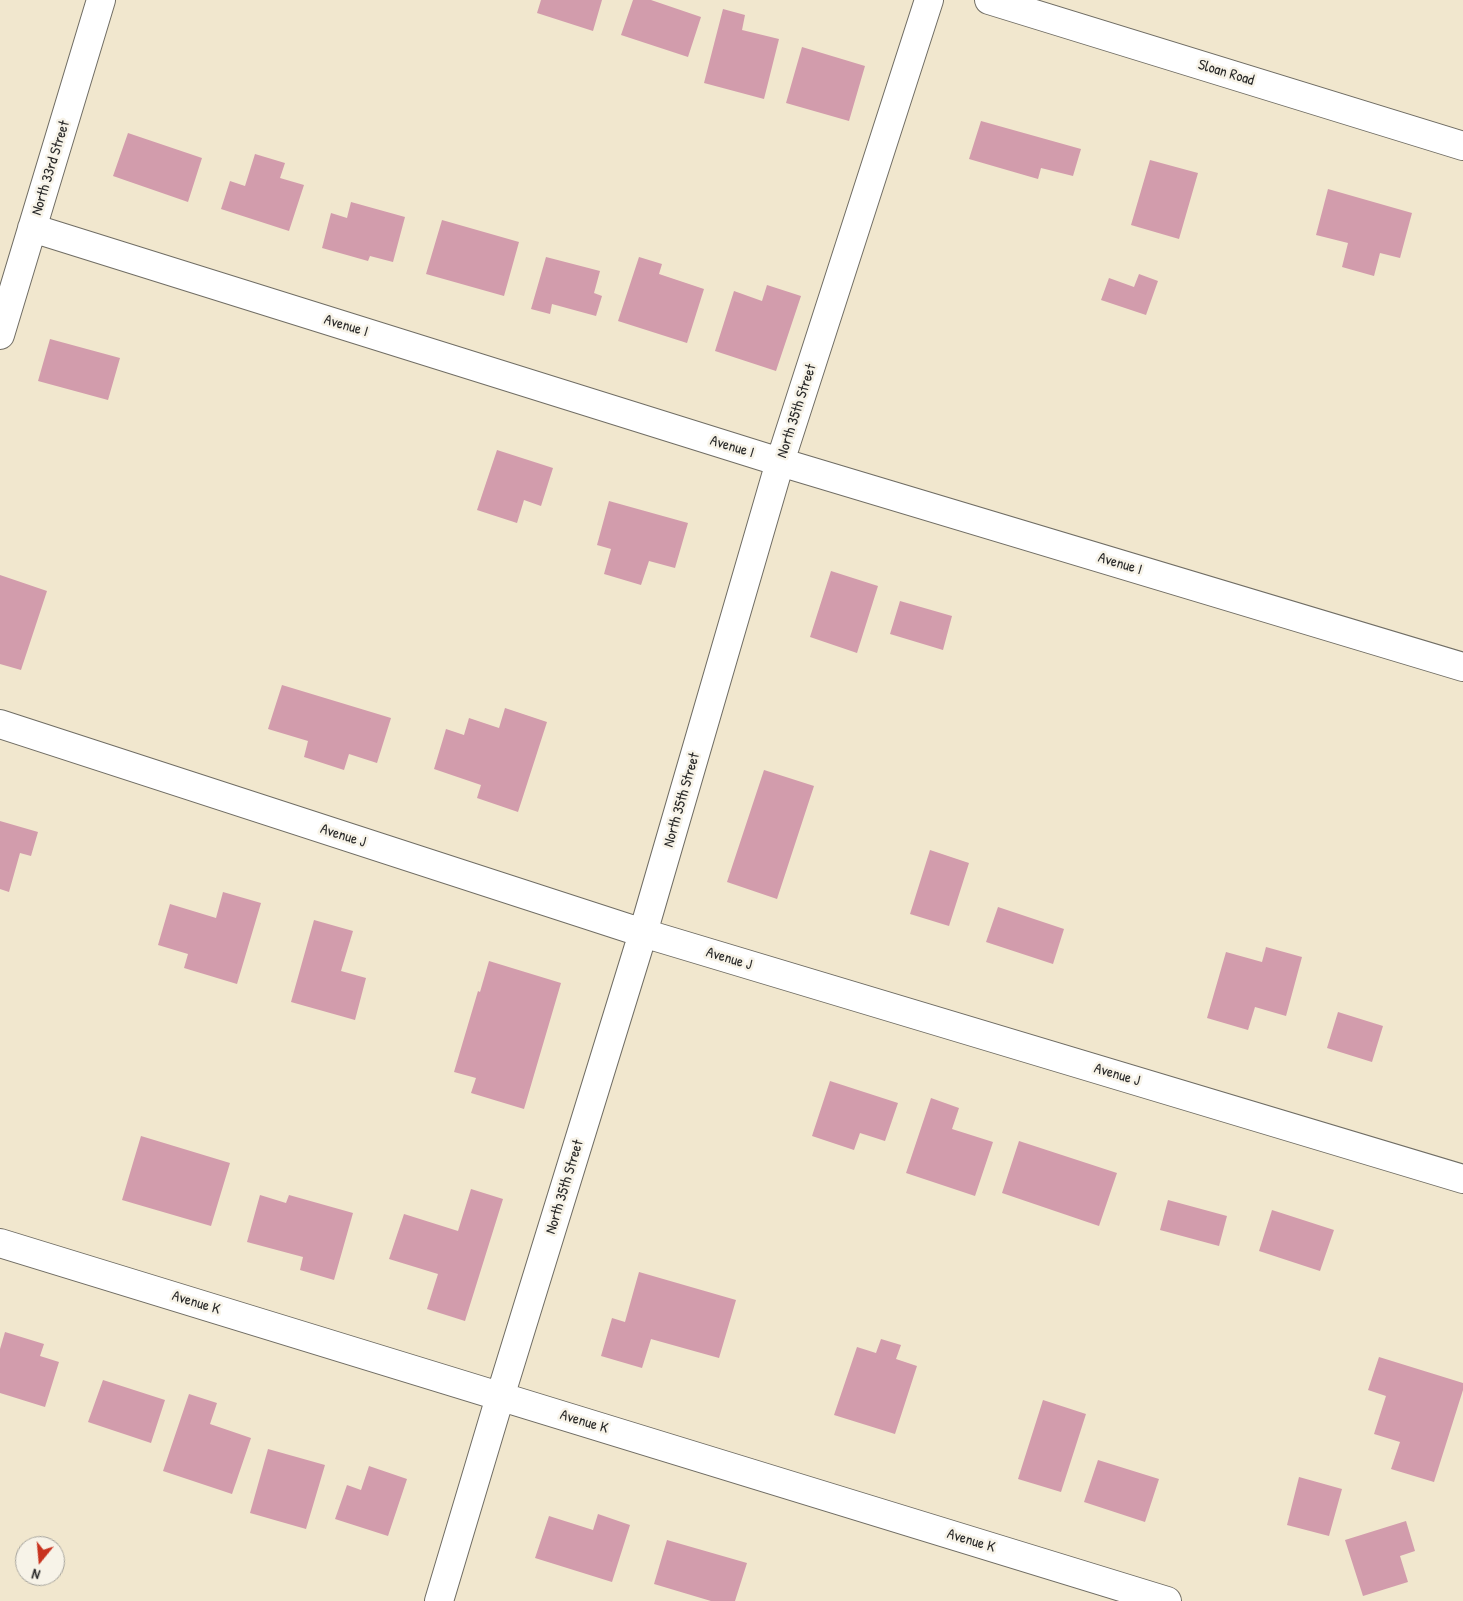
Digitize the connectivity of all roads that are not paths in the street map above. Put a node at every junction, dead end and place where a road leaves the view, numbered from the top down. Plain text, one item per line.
1 (101, 0) edge
2 (929, 0) edge
3 (989, 0) edge
4 (1463, 146) edge
5 (32, 228) junction
6 (0, 335) edge
7 (780, 462) junction
8 (1463, 667) edge
9 (0, 724) edge
10 (643, 933) junction
11 (1463, 1179) edge
12 (0, 1243) edge
13 (500, 1397) junction
14 (439, 1601) edge
15 (1167, 1601) edge

1 - 5 street, North 33rd Street
2 - 7 street, North 35th Street
3 - 4 street, Sloan Road
5 - 6 street, North 33rd Street
5 - 7 street, Avenue I
7 - 8 street, Avenue I
7 - 10 street, North 35th Street
9 - 10 street, Avenue J
10 - 11 street, Avenue J
10 - 13 street, North 35th Street
12 - 13 street, Avenue K
13 - 14 street, North 35th Street
13 - 15 street, Avenue K

